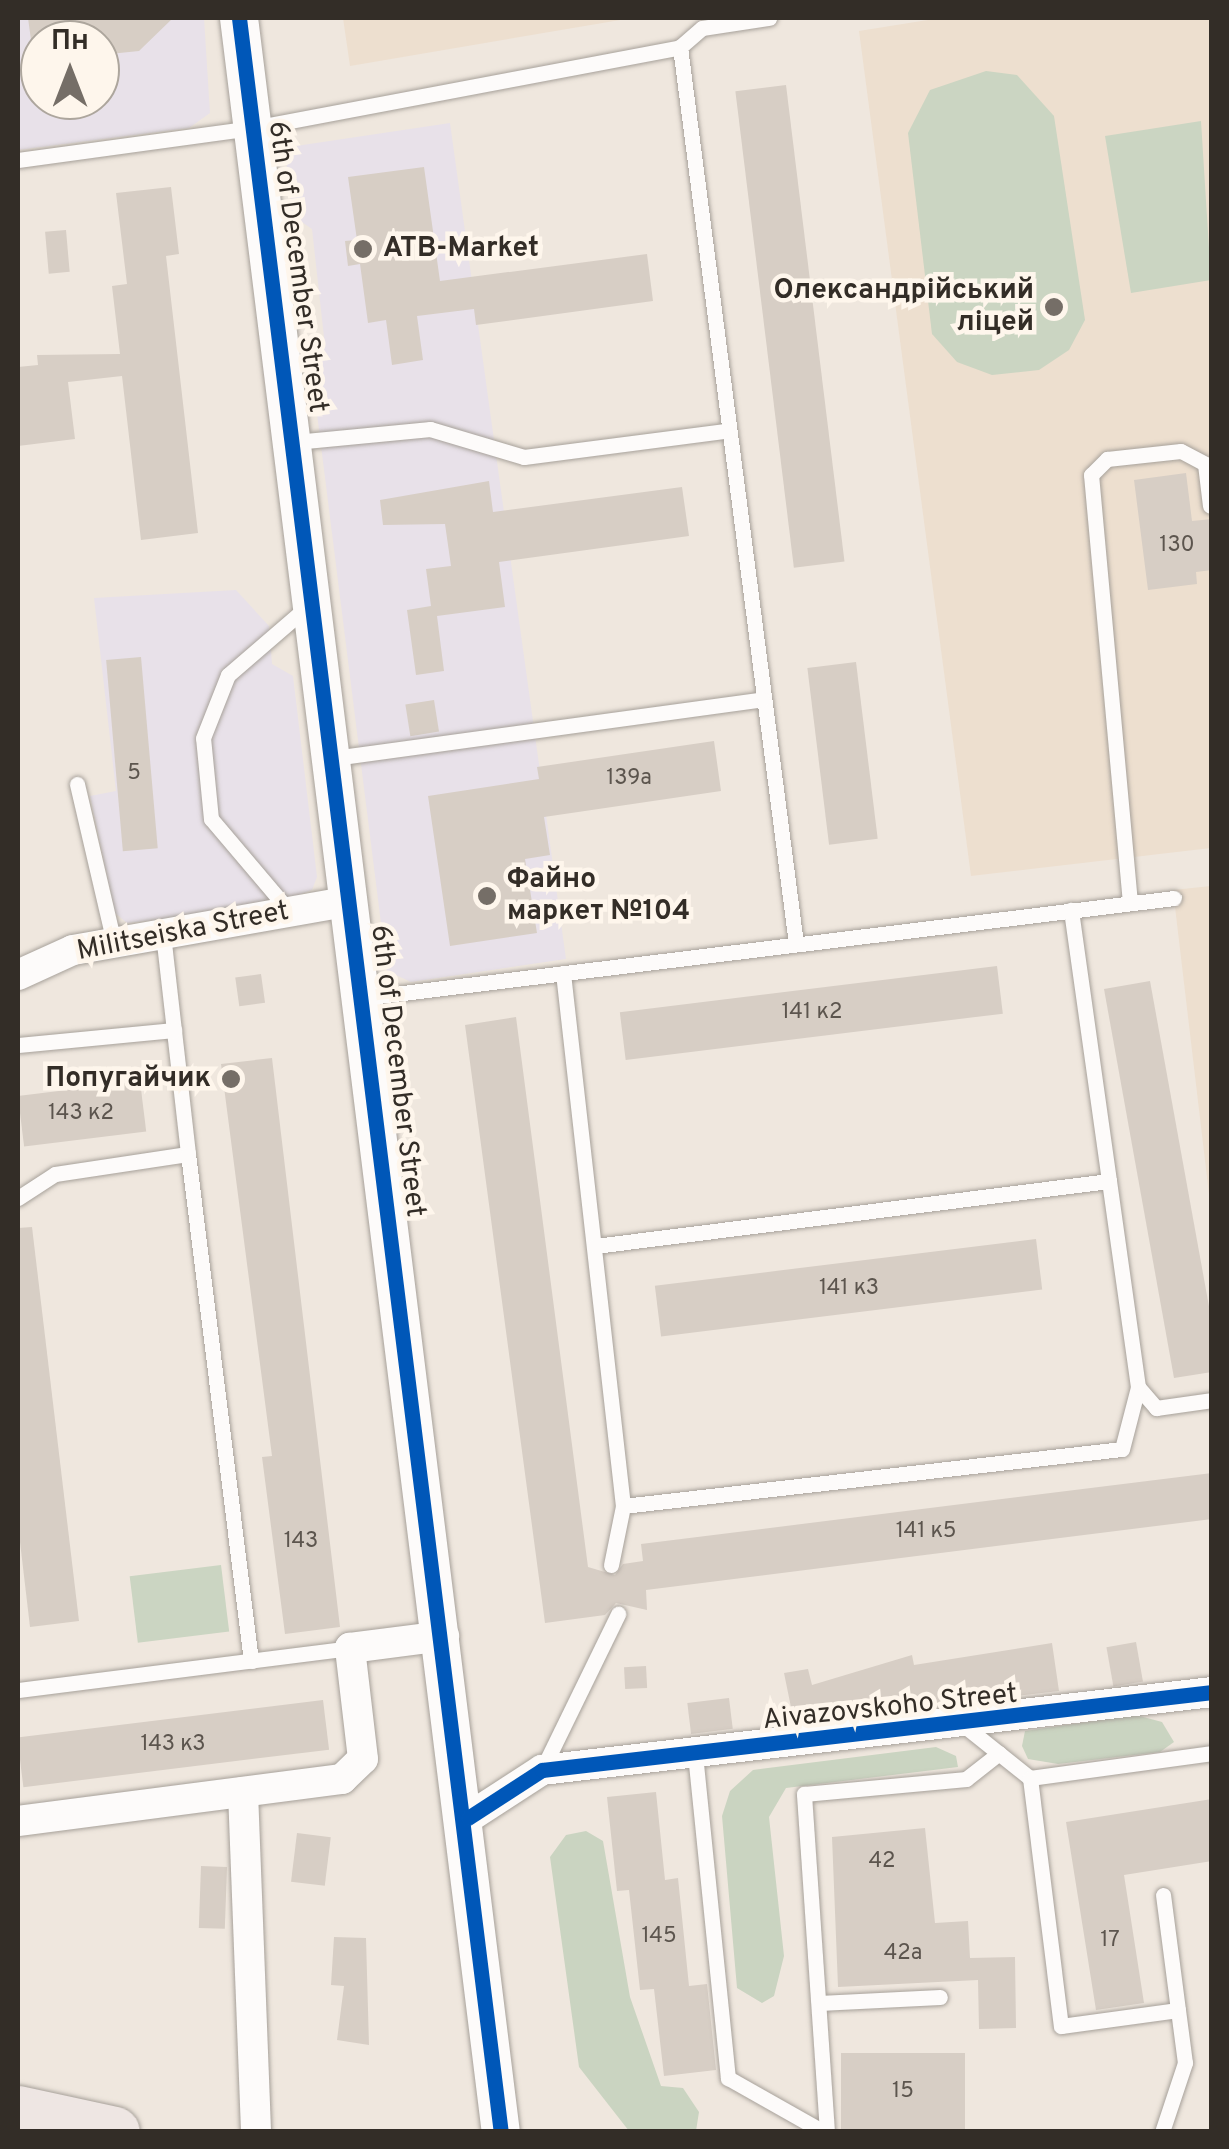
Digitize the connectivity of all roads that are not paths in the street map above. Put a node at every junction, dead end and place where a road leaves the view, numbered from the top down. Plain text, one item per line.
1 (239, 18) edge
2 (769, 18) edge
3 (701, 22) edge
4 (680, 47) junction
5 (253, 128) junction
6 (18, 160) edge
7 (725, 431) junction
8 (295, 442) junction
9 (1210, 506) edge
10 (315, 600) junction
11 (762, 699) junction
12 (334, 758) junction
13 (76, 784) dead end
14 (1174, 898) dead end
15 (351, 901) junction
16 (1130, 903) junction
17 (1071, 910) junction
18 (290, 912) junction
19 (163, 934) junction
20 (114, 943) junction
21 (796, 944) junction
22 (563, 973) junction
23 (18, 975) edge
24 (362, 998) junction
25 (174, 1030) junction
26 (18, 1044) edge
27 (188, 1154) junction
28 (1109, 1181) junction
29 (18, 1198) edge
30 (595, 1246) junction
31 (1138, 1387) junction
32 (1212, 1400) edge
33 (623, 1506) junction
34 (610, 1565) dead end
35 (618, 1614) dead end
36 (444, 1636) junction
37 (350, 1648) junction
38 (251, 1661) junction
39 (18, 1690) edge
40 (1212, 1692) edge
41 (966, 1727) junction
42 (999, 1753) junction
43 (1212, 1753) edge
44 (694, 1754) junction
45 (542, 1770) junction
46 (1030, 1778) junction
47 (243, 1792) junction
48 (468, 1818) junction
49 (18, 1821) edge
50 (1163, 1895) dead end
51 (940, 1997) dead end
52 (819, 2003) junction
53 (1178, 2010) junction
54 (18, 2110) edge
55 (115, 2132) edge
56 (256, 2132) edge
57 (500, 2132) edge
58 (826, 2132) edge
59 (1162, 2132) edge

1 - 5 street, 6th of December Street
2 - 3 lane
3 - 4 lane
4 - 5 lane
4 - 7 lane
5 - 6 lane
5 - 8 street, 6th of December Street
7 - 8 lane
7 - 11 lane
8 - 10 street, 6th of December Street
9 - 16 lane
10 - 12 street, 6th of December Street
10 - 18 lane
11 - 12 lane
11 - 21 lane
12 - 15 street, 6th of December Street
13 - 20 lane
14 - 16 lane
15 - 18 street, Militseiska Street
15 - 24 street, 6th of December Street
16 - 17 lane
17 - 21 lane
17 - 28 lane
18 - 19 street, Militseiska Street
19 - 20 street, Militseiska Street
19 - 25 lane
20 - 23 street, Militseiska Street
21 - 22 lane
22 - 24 lane
22 - 30 lane
24 - 36 street, 6th of December Street
25 - 26 lane
25 - 27 lane
27 - 29 lane
27 - 38 lane
28 - 30 lane
28 - 31 lane
30 - 33 lane
31 - 32 lane
31 - 33 lane
33 - 34 lane
35 - 45 lane
36 - 37 street
36 - 48 street, 6th of December Street
37 - 38 lane
37 - 47 street
38 - 39 lane
40 - 41 street, Aivazovskoho Street
41 - 42 lane
41 - 44 street, Aivazovskoho Street
42 - 46 lane
42 - 52 lane
43 - 46 lane
44 - 45 street, Aivazovskoho Street
44 - 58 lane
45 - 48 street, Aivazovskoho Street
46 - 53 lane
47 - 49 street
47 - 56 street
48 - 57 street, 6th of December Street
50 - 53 lane
51 - 52 lane
52 - 58 lane
53 - 59 lane
54 - 55 highway

